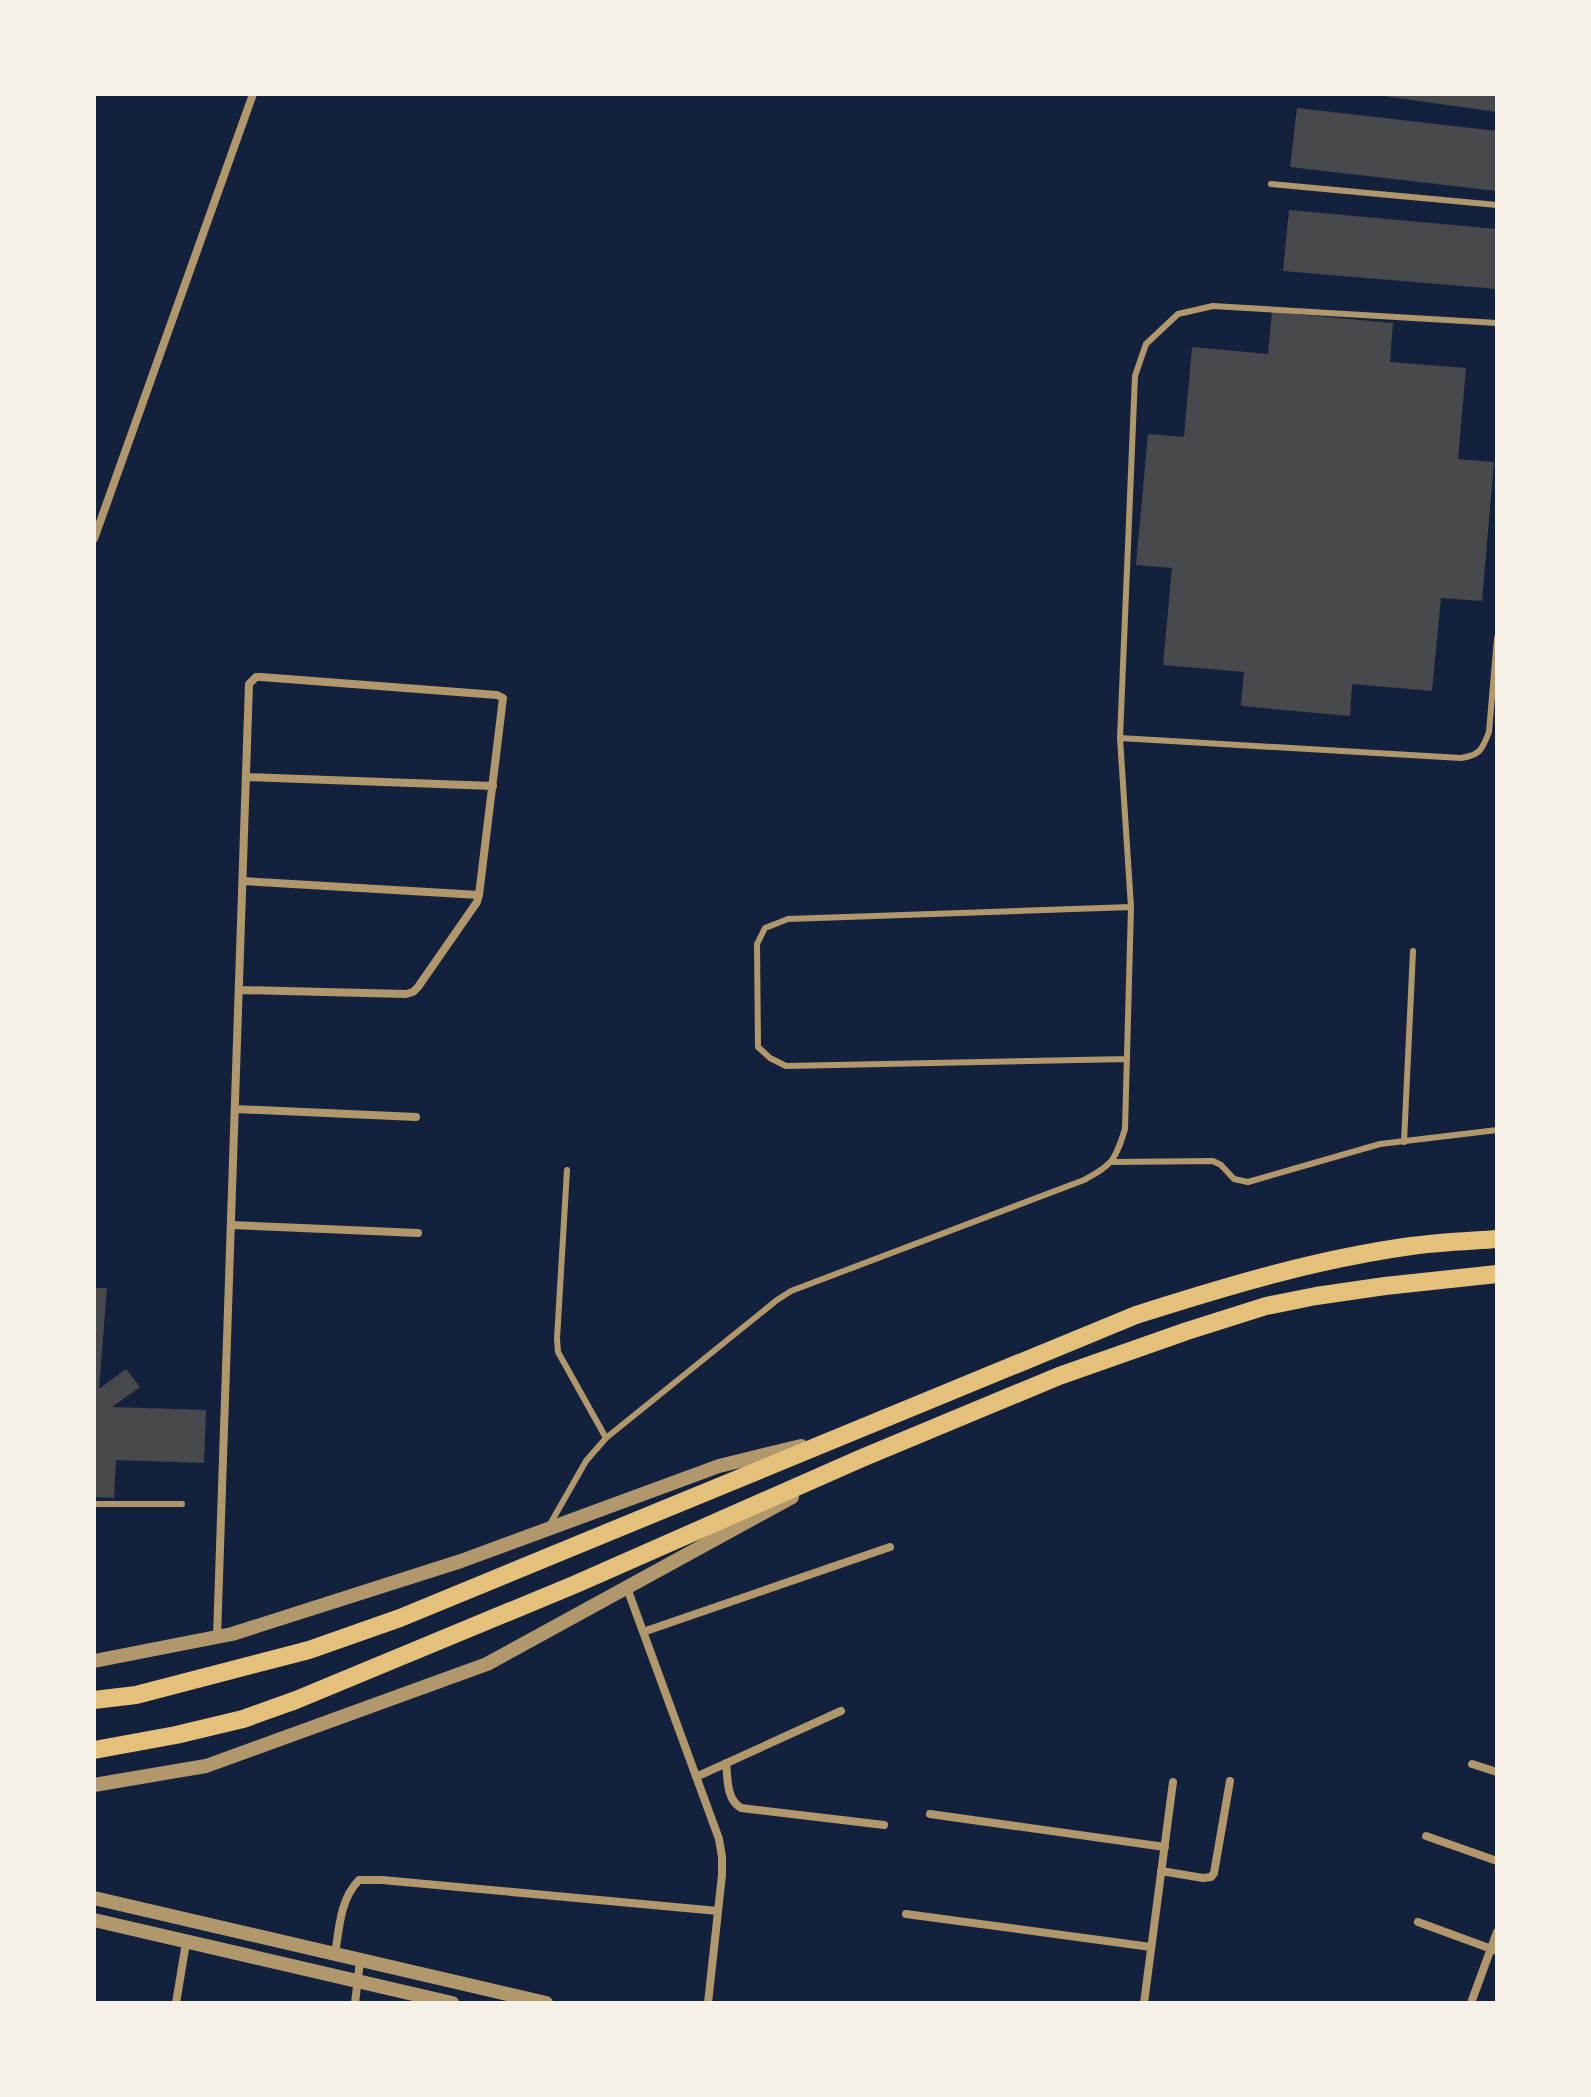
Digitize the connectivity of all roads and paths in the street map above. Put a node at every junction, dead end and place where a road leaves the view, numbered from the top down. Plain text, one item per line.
1 (253, 94) edge
2 (1271, 184) dead end
3 (1497, 205) edge
4 (1497, 323) edge
5 (94, 539) edge
6 (1497, 638) edge
7 (1120, 738) junction
8 (246, 777) junction
9 (493, 786) junction
10 (243, 881) junction
11 (479, 895) junction
12 (1131, 907) junction
13 (1413, 951) dead end
14 (239, 990) junction
15 (1127, 1059) junction
16 (235, 1109) junction
17 (416, 1117) dead end
18 (1497, 1130) edge
19 (1404, 1142) junction
20 (1112, 1162) junction
21 (567, 1170) dead end
22 (231, 1225) junction
23 (418, 1233) dead end
24 (1497, 1239) edge
25 (1497, 1274) edge
26 (846, 1435) junction
27 (606, 1438) junction
28 (862, 1458) junction
29 (94, 1504) edge
30 (182, 1504) dead end
31 (547, 1529) junction
32 (890, 1547) dead end
33 (627, 1588) junction
34 (643, 1632) junction
35 (217, 1637) junction
36 (94, 1661) edge
37 (94, 1700) edge
38 (841, 1711) dead end
39 (94, 1750) edge
40 (726, 1763) junction
41 (1472, 1764) dead end
42 (1497, 1772) edge
43 (696, 1777) junction
44 (1230, 1781) dead end
45 (1173, 1782) dead end
46 (94, 1785) edge
47 (930, 1814) dead end
48 (884, 1825) dead end
49 (1426, 1836) dead end
50 (1165, 1847) junction
51 (1497, 1861) edge
52 (1161, 1871) junction
53 (94, 1898) edge
54 (718, 1911) junction
55 (906, 1914) dead end
56 (94, 1920) edge
57 (1418, 1922) dead end
58 (1497, 1932) edge
59 (186, 1943) junction
60 (1151, 1947) junction
61 (1494, 1950) edge
62 (335, 1955) junction
63 (360, 1961) junction
64 (357, 1981) junction
65 (176, 2003) edge
66 (355, 2003) edge
67 (452, 2003) edge
68 (546, 2003) edge
69 (708, 2003) edge
70 (1144, 2003) edge
71 (1471, 2003) edge

1 - 5 street
2 - 3 lane
4 - 7 lane
6 - 7 lane
7 - 12 lane
8 - 9 street
8 - 9 street
8 - 10 street
9 - 11 street
10 - 11 street
10 - 14 street
11 - 14 street
12 - 15 lane
12 - 15 lane
13 - 19 lane
14 - 16 street
15 - 20 lane
16 - 17 street
16 - 22 street
18 - 19 lane
19 - 20 lane
20 - 27 lane
21 - 27 lane
22 - 23 street
22 - 35 street
24 - 26 highway
25 - 28 highway
26 - 31 street
26 - 37 highway
27 - 31 lane
28 - 33 street
28 - 39 highway
29 - 30 lane
31 - 35 street
32 - 34 street
33 - 34 street
33 - 46 street
34 - 43 street
35 - 36 street
38 - 40 street
40 - 43 street
40 - 48 street
41 - 42 street
43 - 54 street
44 - 52 street
45 - 50 street
47 - 50 street
49 - 51 street
50 - 52 street
52 - 60 street
53 - 62 street
54 - 62 street
54 - 69 street
55 - 60 street
56 - 59 street
57 - 61 street
58 - 61 street
59 - 64 street
59 - 65 street
60 - 70 street
61 - 71 street
62 - 63 street
63 - 64 street
63 - 68 street
64 - 66 street
64 - 67 street

